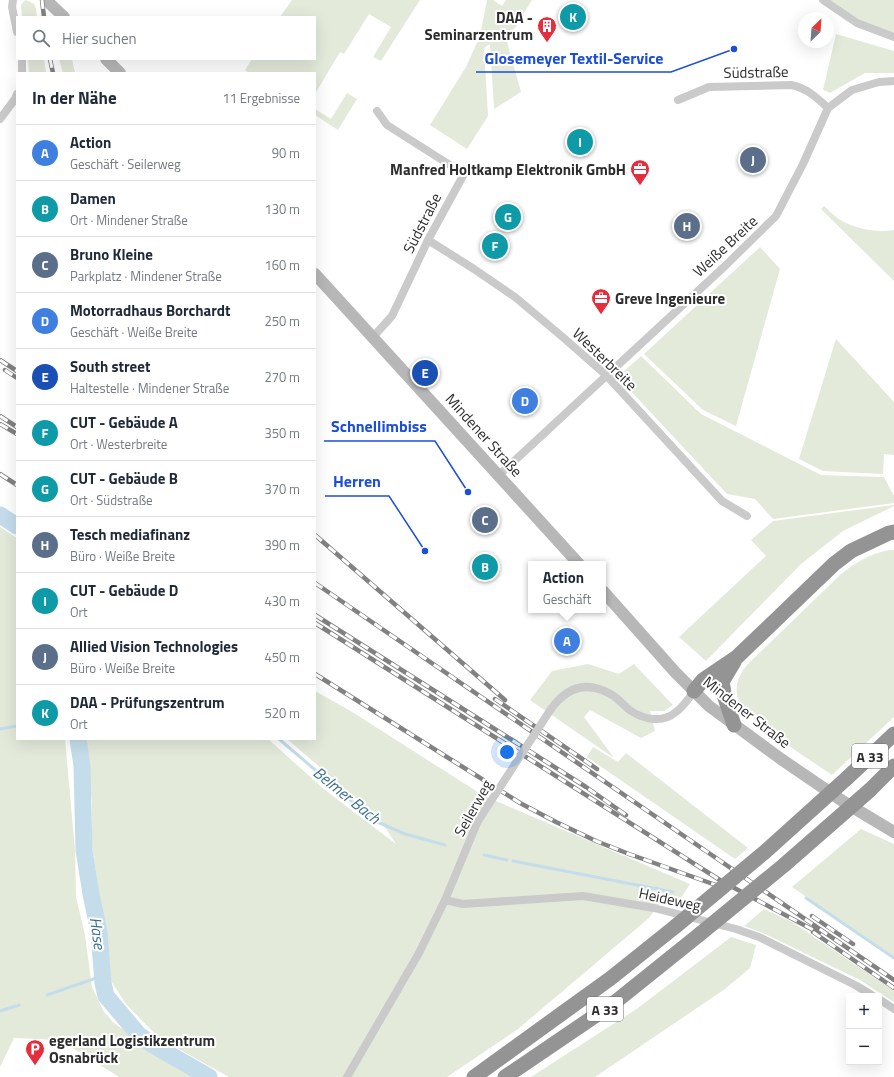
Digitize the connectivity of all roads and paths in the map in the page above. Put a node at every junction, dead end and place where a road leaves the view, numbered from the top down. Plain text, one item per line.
1 (13, 0) edge
2 (46, 0) edge
3 (824, 0) edge
4 (63, 16) edge
5 (16, 27) edge
6 (894, 37) edge
7 (22, 60) edge
8 (107, 60) edge
9 (22, 72) edge
10 (119, 72) edge
11 (894, 81) edge
12 (16, 96) edge
13 (678, 100) dead end
14 (828, 108) junction
15 (377, 111) dead end
16 (0, 119) edge
17 (428, 240) junction
18 (316, 275) edge
19 (373, 337) junction
20 (606, 376) junction
21 (499, 475) junction
22 (747, 516) dead end
23 (894, 532) edge
24 (894, 539) edge
25 (870, 542) junction
26 (576, 561) edge
27 (606, 594) edge
28 (737, 657) junction
29 (722, 682) junction
30 (694, 691) junction
31 (734, 725) junction
32 (894, 734) edge
33 (894, 766) edge
34 (894, 832) edge
35 (445, 900) junction
36 (868, 993) edge
37 (882, 1001) edge
38 (894, 1008) edge
39 (347, 1077) edge
40 (474, 1077) edge
41 (505, 1077) edge

1 - 5 street
2 - 4 main road
3 - 6 street
7 - 9 street
8 - 10 main road
11 - 14 street
12 - 16 street
13 - 14 street, Südstraße
14 - 20 street, Weiße Breite
15 - 17 street, Südstraße
17 - 19 street, Südstraße
17 - 20 street, Westerbreite
18 - 19 main road, Mindener Straße
19 - 21 main road, Mindener Straße
20 - 21 street, Weiße Breite
20 - 22 street, Westerbreite
21 - 26 main road, Mindener Straße
23 - 25 highway
24 - 25 highway
25 - 28 highway
27 - 30 main road, Mindener Straße
28 - 29 highway
28 - 30 highway
29 - 30 highway
29 - 31 highway
30 - 31 main road, Mindener Straße
30 - 35 street, Seilerweg, bridge
31 - 34 main road, Mindener Straße
32 - 40 highway, A 33, bridge
33 - 41 highway, A 33, bridge
35 - 36 street, Heideweg
35 - 39 street, Seilerweg
37 - 38 street

